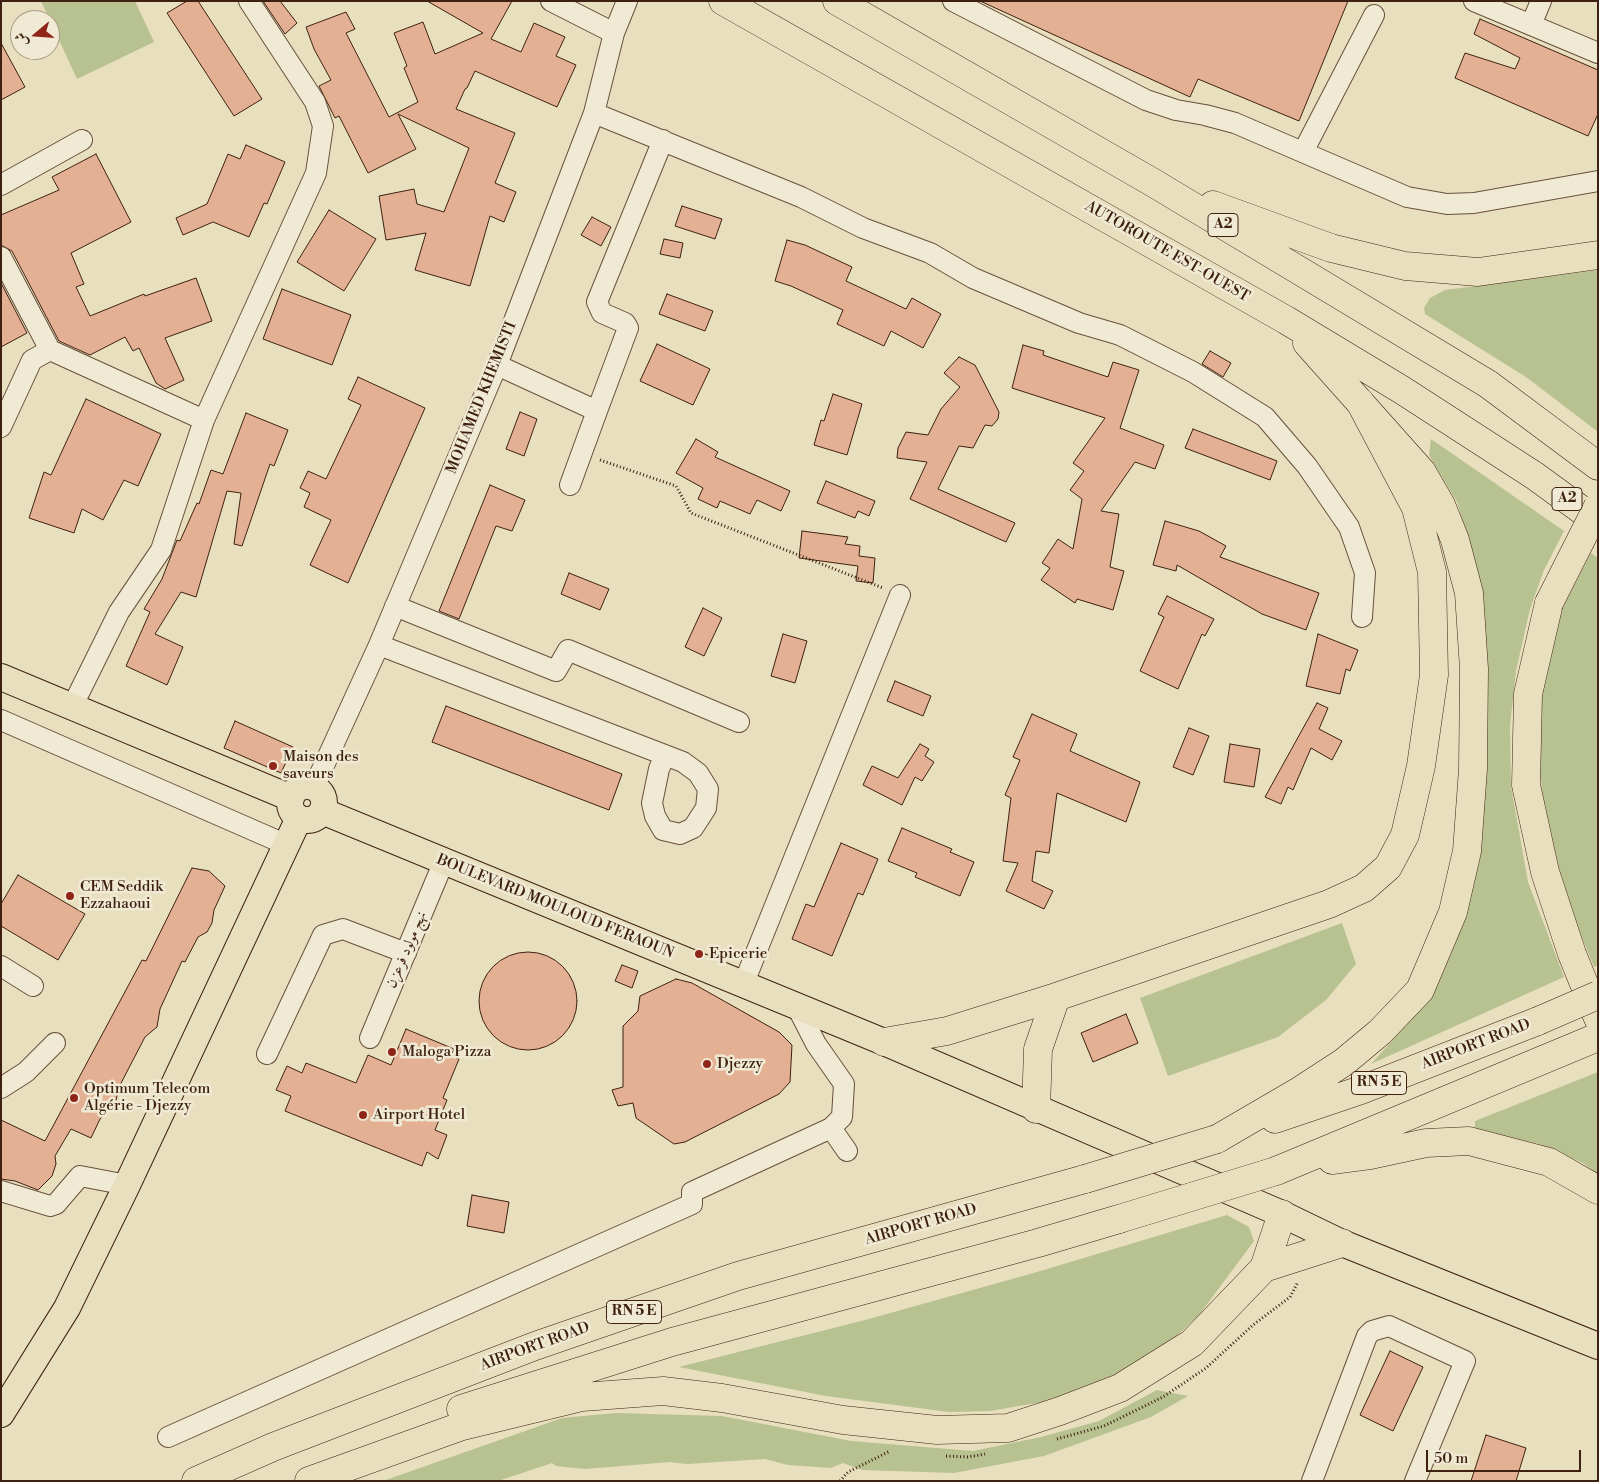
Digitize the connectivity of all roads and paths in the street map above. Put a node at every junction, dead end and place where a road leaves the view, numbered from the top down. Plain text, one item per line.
1 (249, 1) edge
2 (551, 1) edge
3 (627, 1) edge
4 (723, 1) edge
5 (837, 1) edge
6 (953, 1) edge
7 (1474, 1) edge
8 (1541, 1) edge
9 (1374, 15) dead end
10 (1532, 25) junction
11 (614, 33) junction
12 (1598, 53) edge
13 (594, 113) junction
14 (82, 140) dead end
15 (663, 140) junction
16 (1303, 152) junction
17 (1598, 181) edge
18 (1152, 182) junction
19 (1, 185) edge
20 (1598, 255) edge
21 (1, 257) edge
22 (1286, 320) junction
23 (50, 350) junction
24 (497, 365) junction
25 (1360, 402) junction
26 (597, 411) junction
27 (3, 412) edge
28 (204, 420) junction
29 (600, 460) dead end
30 (1598, 466) edge
31 (570, 485) dead end
32 (1598, 506) edge
33 (1598, 522) edge
34 (900, 595) joint
35 (395, 606) junction
36 (1362, 617) dead end
37 (378, 645) junction
38 (1, 677) edge
39 (72, 707) junction
40 (1, 720) edge
41 (738, 722) dead end
42 (665, 755) dead end
43 (307, 804) junction
44 (287, 845) junction
45 (444, 861) junction
46 (406, 952) junction
47 (1, 966) edge
48 (743, 985) junction
49 (33, 986) dead end
50 (1598, 995) edge
51 (1056, 997) junction
52 (797, 1007) junction
53 (1598, 1018) edge
54 (370, 1038) dead end
55 (1598, 1038) edge
56 (884, 1042) junction
57 (55, 1043) dead end
58 (267, 1054) dead end
59 (1, 1088) edge
60 (1036, 1109) junction
61 (831, 1128) junction
62 (1217, 1139) junction
63 (847, 1152) dead end
64 (1286, 1168) junction
65 (127, 1186) junction
66 (1598, 1190) edge
67 (1, 1191) edge
68 (1282, 1214) junction
69 (1342, 1243) junction
70 (1264, 1268) junction
71 (1598, 1346) edge
72 (1, 1414) edge
73 (168, 1437) dead end
74 (196, 1481) edge
75 (292, 1481) edge
76 (309, 1481) edge
77 (1312, 1481) edge
78 (1415, 1481) edge

1 - 28 street
2 - 11 street
3 - 11 street, MOHAMED KHEMISTI
4 - 22 highway, AUTOROUTE EST-OUEST / A2
5 - 18 highway, A2
6 - 16 street
7 - 10 street
8 - 10 street
9 - 16 street
10 - 12 street
11 - 13 street, MOHAMED KHEMISTI
13 - 15 street
13 - 24 street, MOHAMED KHEMISTI
14 - 19 street
15 - 26 street
15 - 36 street
16 - 17 street
18 - 20 highway
18 - 30 highway, A2
21 - 23 street
22 - 25 highway
22 - 33 highway, AUTOROUTE EST-OUEST / A2
23 - 27 street
23 - 28 street
24 - 26 street
24 - 35 street, MOHAMED KHEMISTI
25 - 51 highway
25 - 62 highway
26 - 31 street
28 - 39 street
29 - 34 path
32 - 53 highway, bridge
34 - 48 street
35 - 37 street, MOHAMED KHEMISTI
35 - 41 street
37 - 42 street
37 - 43 street, MOHAMED KHEMISTI
38 - 39 main road, BOULEVARD MOULOUD FERAOUN
39 - 43 main road, BOULEVARD MOULOUD FERAOUN
40 - 44 street
43 - 44 main road
43 - 45 main road, BOULEVARD MOULOUD FERAOUN
44 - 65 main road
45 - 46 street, نهج مولود فرعزن
45 - 48 main road, BOULEVARD MOULOUD FERAOUN
46 - 54 street, نهج مولود فرعزن
46 - 58 street
47 - 49 street
48 - 52 main road, BOULEVARD MOULOUD FERAOUN
50 - 62 highway, AIRPORT ROAD / RN 5 E, bridge
51 - 56 highway
51 - 60 highway
52 - 56 main road, BOULEVARD MOULOUD FERAOUN
52 - 61 street
55 - 64 highway, RN 5 E
56 - 60 main road, BOULEVARD MOULOUD FERAOUN
57 - 59 street
60 - 68 main road, BOULEVARD MOULOUD FERAOUN
61 - 63 street
61 - 73 street
62 - 74 highway, AIRPORT ROAD / RN 5 E, bridge
64 - 66 highway
64 - 75 highway, RN 5 E, bridge
65 - 67 street
65 - 72 main road
68 - 69 main road, BOULEVARD MOULOUD FERAOUN
68 - 70 highway
69 - 70 highway
69 - 71 main road, BOULEVARD MOULOUD FERAOUN
70 - 76 highway
77 - 78 street

